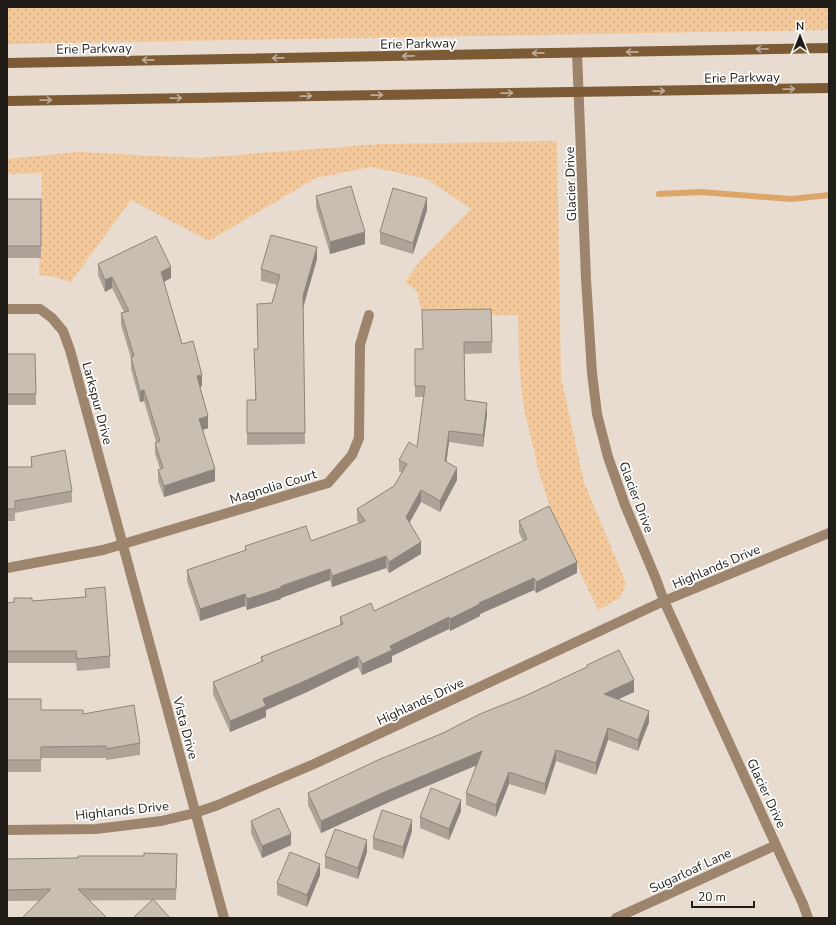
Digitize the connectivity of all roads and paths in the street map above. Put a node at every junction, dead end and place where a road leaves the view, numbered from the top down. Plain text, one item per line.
1 (829, 48) edge
2 (577, 53) junction
3 (7, 63) edge
4 (829, 88) edge
5 (578, 92) junction
6 (7, 101) edge
7 (7, 309) edge
8 (369, 315) dead end
9 (829, 533) edge
10 (123, 544) junction
11 (7, 568) edge
12 (664, 601) junction
13 (195, 813) junction
14 (7, 830) edge
15 (776, 845) junction
16 (224, 918) edge
17 (616, 918) edge
18 (808, 918) edge

1 -> 2 main road, Erie Parkway
2 -> 3 main road, Erie Parkway
2 - 5 street, Glacier Drive
5 -> 4 main road, Erie Parkway
6 -> 5 main road, Erie Parkway
5 - 12 street, Glacier Drive
7 - 10 street, Larkspur Drive
8 - 10 street, Magnolia Court
9 - 12 street, Highlands Drive
10 - 11 street, Magnolia Court
10 - 13 street, Vista Drive
12 - 13 street, Highlands Drive
12 - 15 street, Glacier Drive
13 - 14 street, Highlands Drive
13 - 16 street, Vista Drive
15 - 17 street, Sugarloaf Lane
15 - 18 street, Glacier Drive

